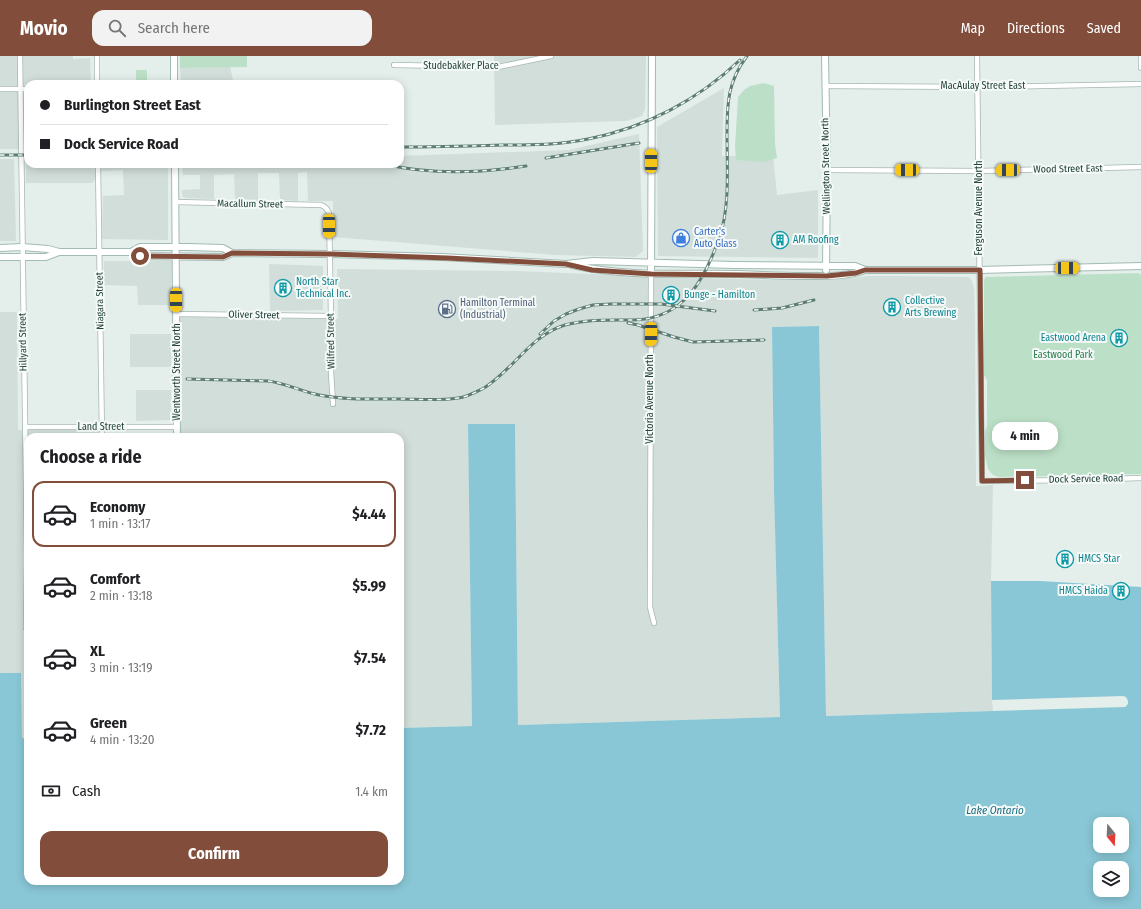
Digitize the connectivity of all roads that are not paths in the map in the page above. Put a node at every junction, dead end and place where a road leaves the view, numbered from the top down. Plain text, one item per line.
1 (20, 56) edge
2 (97, 56) edge
3 (174, 56) edge
4 (551, 56) edge
5 (652, 56) edge
6 (825, 56) edge
7 (977, 56) edge
8 (1141, 56) edge
9 (394, 65) dead end
10 (1141, 68) edge
11 (97, 80) edge
12 (174, 80) edge
13 (1141, 84) edge
14 (825, 86) junction
15 (978, 87) junction
16 (0, 89) edge
17 (20, 89) junction
18 (24, 89) edge
19 (1141, 167) edge
20 (98, 168) edge
21 (175, 168) edge
22 (827, 170) junction
23 (979, 171) junction
24 (175, 202) junction
25 (325, 206) joint
26 (176, 247) junction
27 (0, 248) edge
28 (22, 248) junction
29 (59, 252) junction
30 (99, 252) junction
31 (131, 252) junction
32 (232, 253) junction
33 (330, 254) junction
34 (0, 256) edge
35 (176, 256) junction
36 (22, 257) junction
37 (651, 263) junction
38 (566, 264) junction
39 (826, 266) junction
40 (1141, 266) edge
41 (865, 270) junction
42 (980, 270) junction
43 (651, 274) junction
44 (827, 276) junction
45 (176, 314) junction
46 (331, 316) junction
47 (333, 404) dead end
48 (102, 426) junction
49 (177, 426) junction
50 (25, 427) junction
51 (25, 433) edge
52 (102, 433) edge
53 (177, 433) edge
54 (1141, 478) edge
55 (982, 481) joint
56 (654, 623) dead end

1 - 17 street, Hillyard Street
2 - 11 street
3 - 12 main road
4 - 9 street, Studebakker Place
5 - 37 main road, Victoria Avenue North
6 - 14 main road, Wellington Street North
7 - 15 street, Ferguson Avenue North
8 - 10 street
13 - 15 street, MacAulay Street East
14 - 15 street, MacAulay Street East
14 - 22 main road, Wellington Street North
15 - 23 street, Ferguson Avenue North
16 - 17 street
17 - 18 street
17 - 28 street, Hillyard Street
19 - 23 street, Wood Street East
20 - 30 street, Niagara Street
21 - 24 main road, Wentworth Street North
22 - 23 street, Wood Street East
22 - 39 main road, Wellington Street North
23 - 42 street, Ferguson Avenue North
24 - 25 street, Macallum Street
24 - 26 main road, Wentworth Street North
25 - 33 street, Wilfred Street
26 - 31 main road
26 - 32 main road
26 - 35 main road, Wentworth Street North
27 - 28 main road
28 - 29 main road
28 - 36 street, Hillyard Street
29 - 30 main road
29 - 36 main road
30 - 31 main road
30 - 48 street, Niagara Street
31 - 35 main road
32 - 33 main road
32 - 35 main road
33 - 38 main road
33 - 46 street, Wilfred Street
34 - 36 main road
35 - 45 main road, Wentworth Street North
36 - 50 street, Hillyard Street
37 - 38 main road
37 - 39 main road
37 - 43 main road, Victoria Avenue North
38 - 43 main road
39 - 41 main road
39 - 44 main road, Wellington Street North
40 - 42 main road
41 - 42 main road
41 - 44 main road
42 - 55 street, Ferguson Avenue North
43 - 44 main road
43 - 56 street, Victoria Avenue North
45 - 46 street, Oliver Street
45 - 49 main road, Wentworth Street North
46 - 47 street, Wilfred Street
48 - 49 street, Land Street
48 - 50 street, Land Street
48 - 52 street, Niagara Street
49 - 53 main road, Wentworth Street North
50 - 51 street, Hillyard Street
54 - 55 street, Dock Service Road

